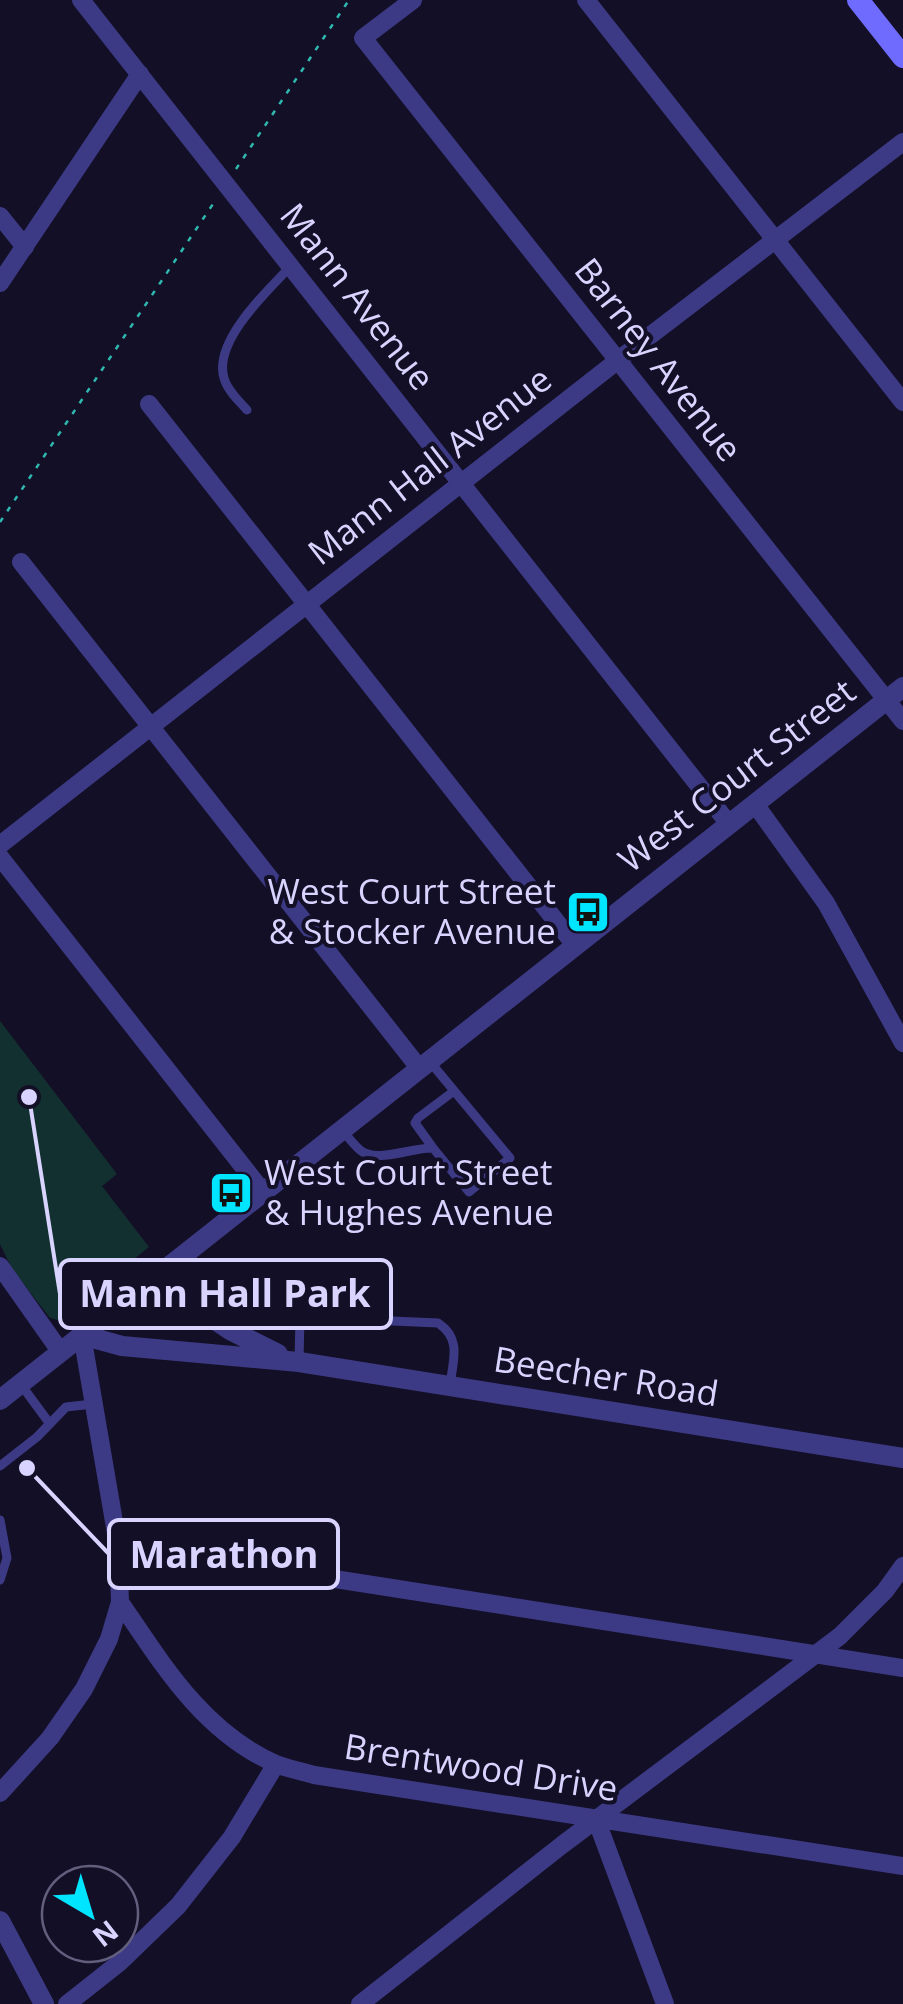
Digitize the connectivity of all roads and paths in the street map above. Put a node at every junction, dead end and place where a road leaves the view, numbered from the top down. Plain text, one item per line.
1 (81, 0) edge
2 (348, 0) edge
3 (413, 0) edge
4 (586, 0) edge
5 (858, 0) edge
6 (903, 57) edge
7 (140, 74) junction
8 (903, 142) edge
9 (231, 176) dead end
10 (219, 194) dead end
11 (0, 216) edge
12 (776, 240) junction
13 (25, 247) junction
14 (292, 265) junction
15 (0, 283) edge
16 (618, 361) junction
17 (903, 402) edge
18 (150, 404) dead end
19 (247, 410) dead end
20 (462, 483) junction
21 (0, 522) edge
22 (21, 562) dead end
23 (307, 604) junction
24 (895, 693) edge
25 (903, 722) edge
26 (152, 726) junction
27 (754, 804) junction
28 (729, 824) junction
29 (0, 845) edge
30 (0, 858) edge
31 (574, 944) junction
32 (903, 1043) edge
33 (424, 1065) junction
34 (454, 1090) junction
35 (342, 1130) junction
36 (434, 1148) junction
37 (264, 1192) junction
38 (0, 1266) edge
39 (162, 1273) junction
40 (82, 1335) junction
41 (60, 1351) junction
42 (299, 1362) junction
43 (20, 1384) junction
44 (450, 1386) junction
45 (0, 1400) edge
46 (96, 1403) junction
47 (50, 1424) junction
48 (0, 1448) edge
49 (903, 1458) edge
50 (4, 1462) edge
51 (0, 1520) edge
52 (118, 1545) junction
53 (903, 1566) edge
54 (0, 1580) edge
55 (120, 1602) junction
56 (816, 1654) junction
57 (903, 1668) edge
58 (276, 1764) junction
59 (0, 1793) edge
60 (596, 1819) junction
61 (903, 1866) edge
62 (0, 1921) edge
63 (44, 2004) edge
64 (67, 2004) edge
65 (360, 2004) edge
66 (665, 2004) edge

1 - 7 street, Mann Avenue
2 - 9 path
3 - 16 street, Barney Avenue
4 - 12 street
5 - 6 main road
7 - 13 street
7 - 14 street, Mann Avenue
8 - 12 street, Mann Hall Avenue
10 - 21 path
11 - 13 street
12 - 16 street, Mann Hall Avenue
12 - 17 street
13 - 15 street
14 - 19 lane
14 - 20 street, Mann Avenue
16 - 20 street, Mann Hall Avenue
16 - 24 street, Barney Avenue
18 - 23 street
20 - 23 street, Mann Hall Avenue
20 - 28 street, Mann Avenue
22 - 26 street
23 - 26 street, Mann Hall Avenue
23 - 31 street
24 - 25 street, Barney Avenue
24 - 27 street, West Court Street
26 - 29 street, Mann Hall Avenue
26 - 33 street
27 - 28 street, West Court Street
27 - 32 street
28 - 31 street, West Court Street
30 - 37 street
31 - 33 street, West Court Street
33 - 34 lane
33 - 35 street, West Court Street
34 - 36 lane
34 - 36 lane
35 - 36 lane
35 - 37 street, West Court Street
37 - 39 street, West Court Street
38 - 41 street
39 - 40 street, West Court Street
39 - 42 street, Beecher Road
40 - 41 street, West Court Street
40 - 42 street, Beecher Road
40 - 46 street
41 - 43 street, West Court Street
42 - 44 street, Beecher Road
42 - 44 lane
43 - 45 street, West Court Street
43 - 47 lane
44 - 49 street, Beecher Road
46 - 47 lane
46 - 52 street
47 - 50 lane
48 - 50 lane
51 - 54 lane
52 - 55 street
52 - 56 street
53 - 56 street
55 - 58 street, Brentwood Drive
55 - 59 street
56 - 57 street
56 - 60 street
58 - 60 street, Brentwood Drive
58 - 64 street
60 - 61 street, Brentwood Drive
60 - 65 street
60 - 66 street
62 - 63 street

